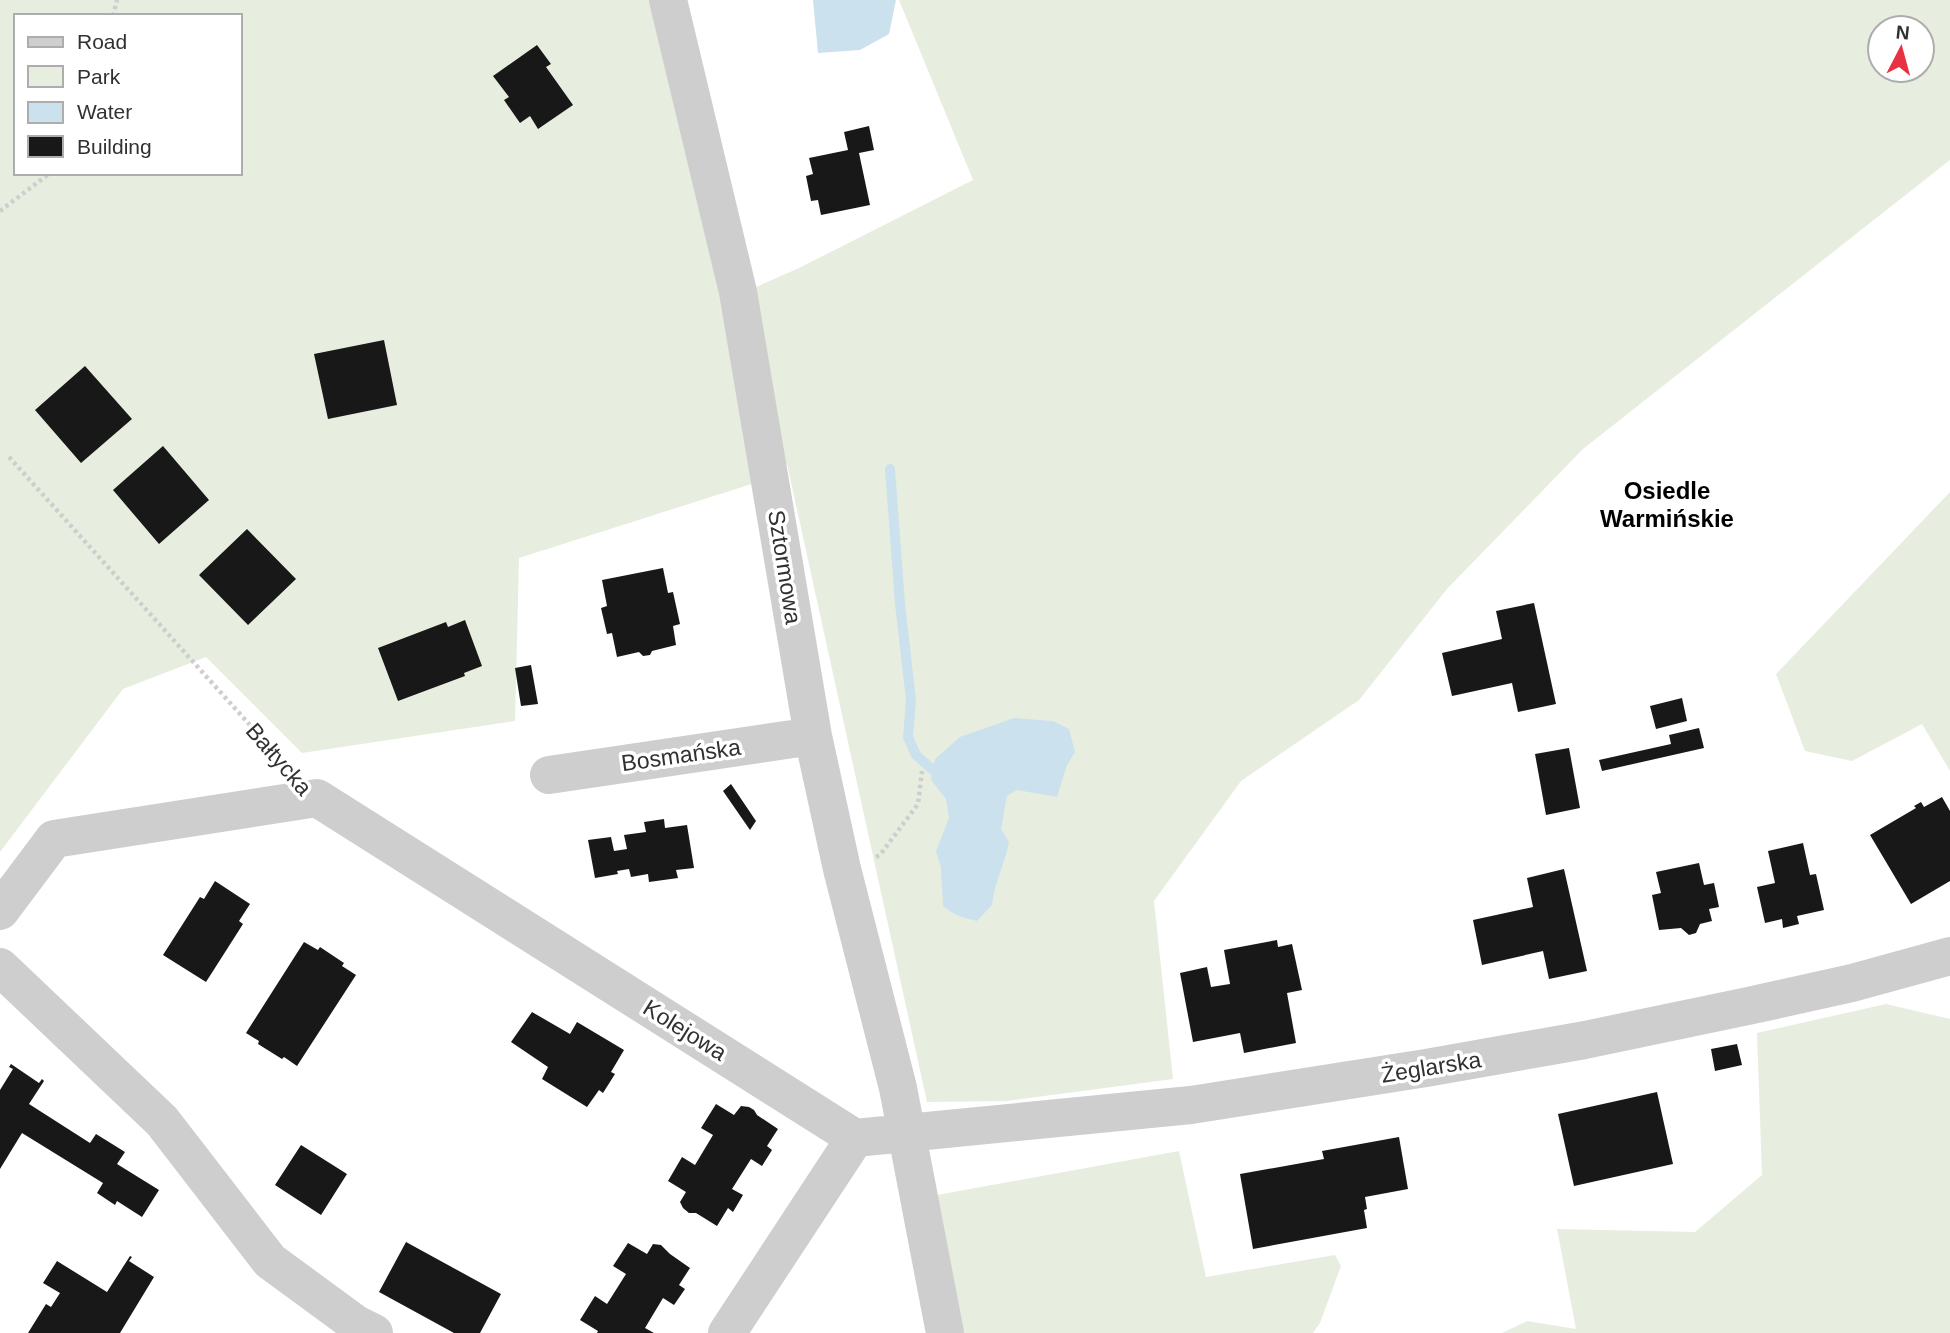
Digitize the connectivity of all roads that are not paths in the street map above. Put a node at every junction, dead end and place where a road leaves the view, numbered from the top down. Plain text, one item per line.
1 (668, 0) edge
2 (813, 736) junction
3 (549, 775) dead end
4 (317, 798) joint
5 (0, 911) edge
6 (1950, 956) edge
7 (0, 967) edge
8 (905, 1133) junction
9 (855, 1138) junction
10 (360, 1330) edge
11 (727, 1333) edge
12 (945, 1333) edge

1 - 2 street, Sztormowa
2 - 3 street, Bosmańska
2 - 8 street, Sztormowa
4 - 5 street, Bałtycka
4 - 9 street, Kolejowa
6 - 8 street, Żeglarska
7 - 10 street
8 - 9 street, Żeglarska
8 - 12 street
9 - 11 street

